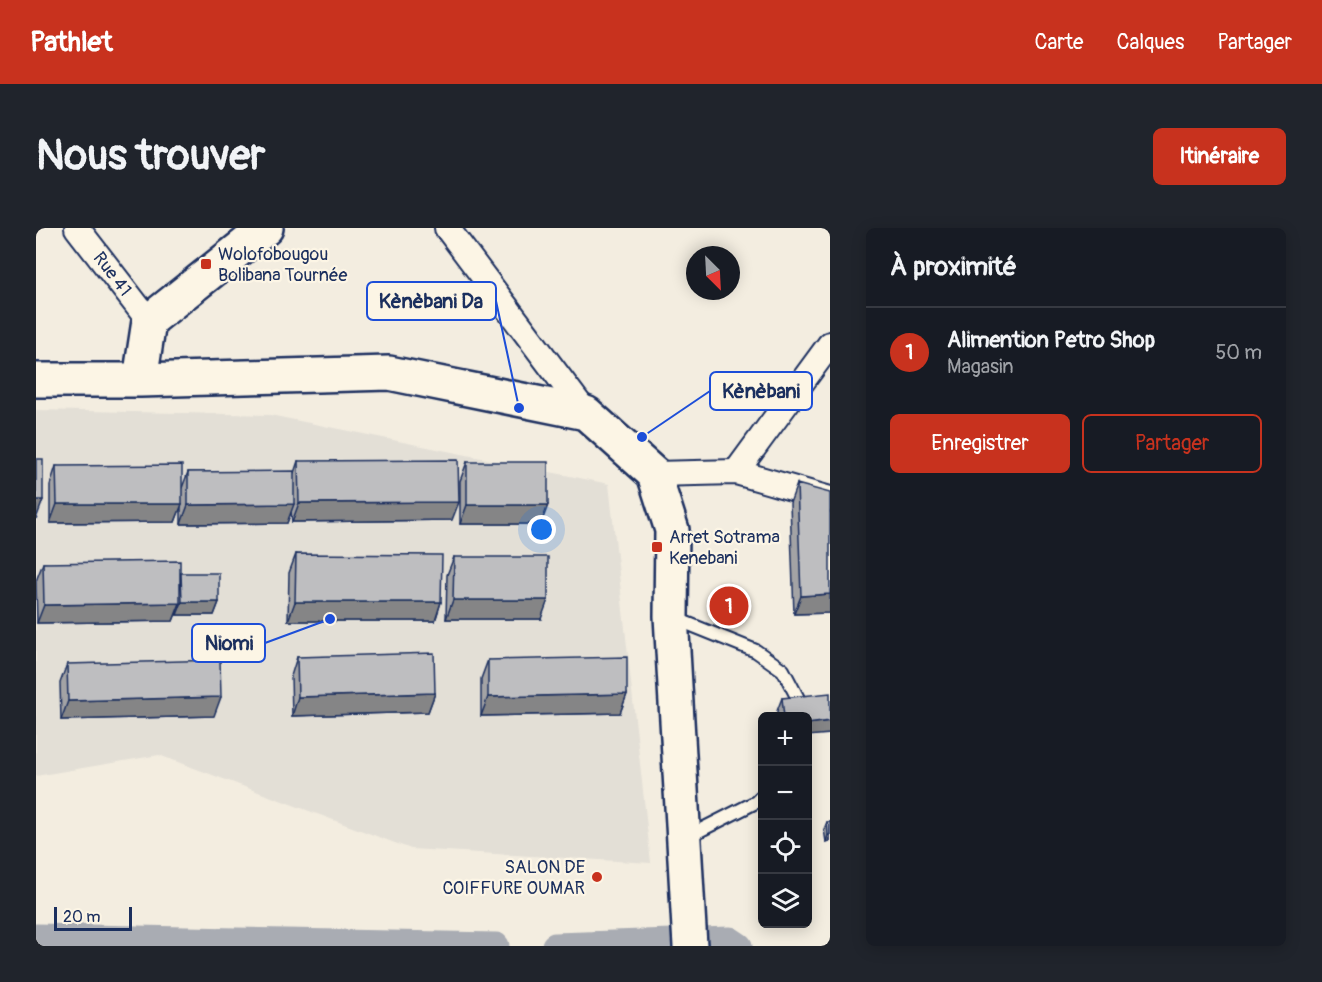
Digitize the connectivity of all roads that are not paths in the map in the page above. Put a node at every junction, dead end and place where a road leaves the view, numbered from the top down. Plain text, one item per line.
1 (77, 228) edge
2 (266, 228) edge
3 (447, 228) edge
4 (149, 321) junction
5 (830, 344) edge
6 (36, 380) edge
7 (140, 380) junction
8 (586, 413) junction
9 (736, 472) junction
10 (654, 474) junction
11 (830, 499) edge
12 (670, 616) junction
13 (803, 708) edge
14 (758, 800) edge
15 (684, 838) junction
16 (690, 932) edge

1 - 4 street, Rue 41
2 - 4 main road
3 - 8 street
4 - 7 main road
5 - 9 street
6 - 7 main road
7 - 8 main road
8 - 10 main road
9 - 10 street
9 - 11 street
10 - 12 main road
12 - 13 lane
12 - 15 main road
14 - 15 lane
15 - 16 main road

